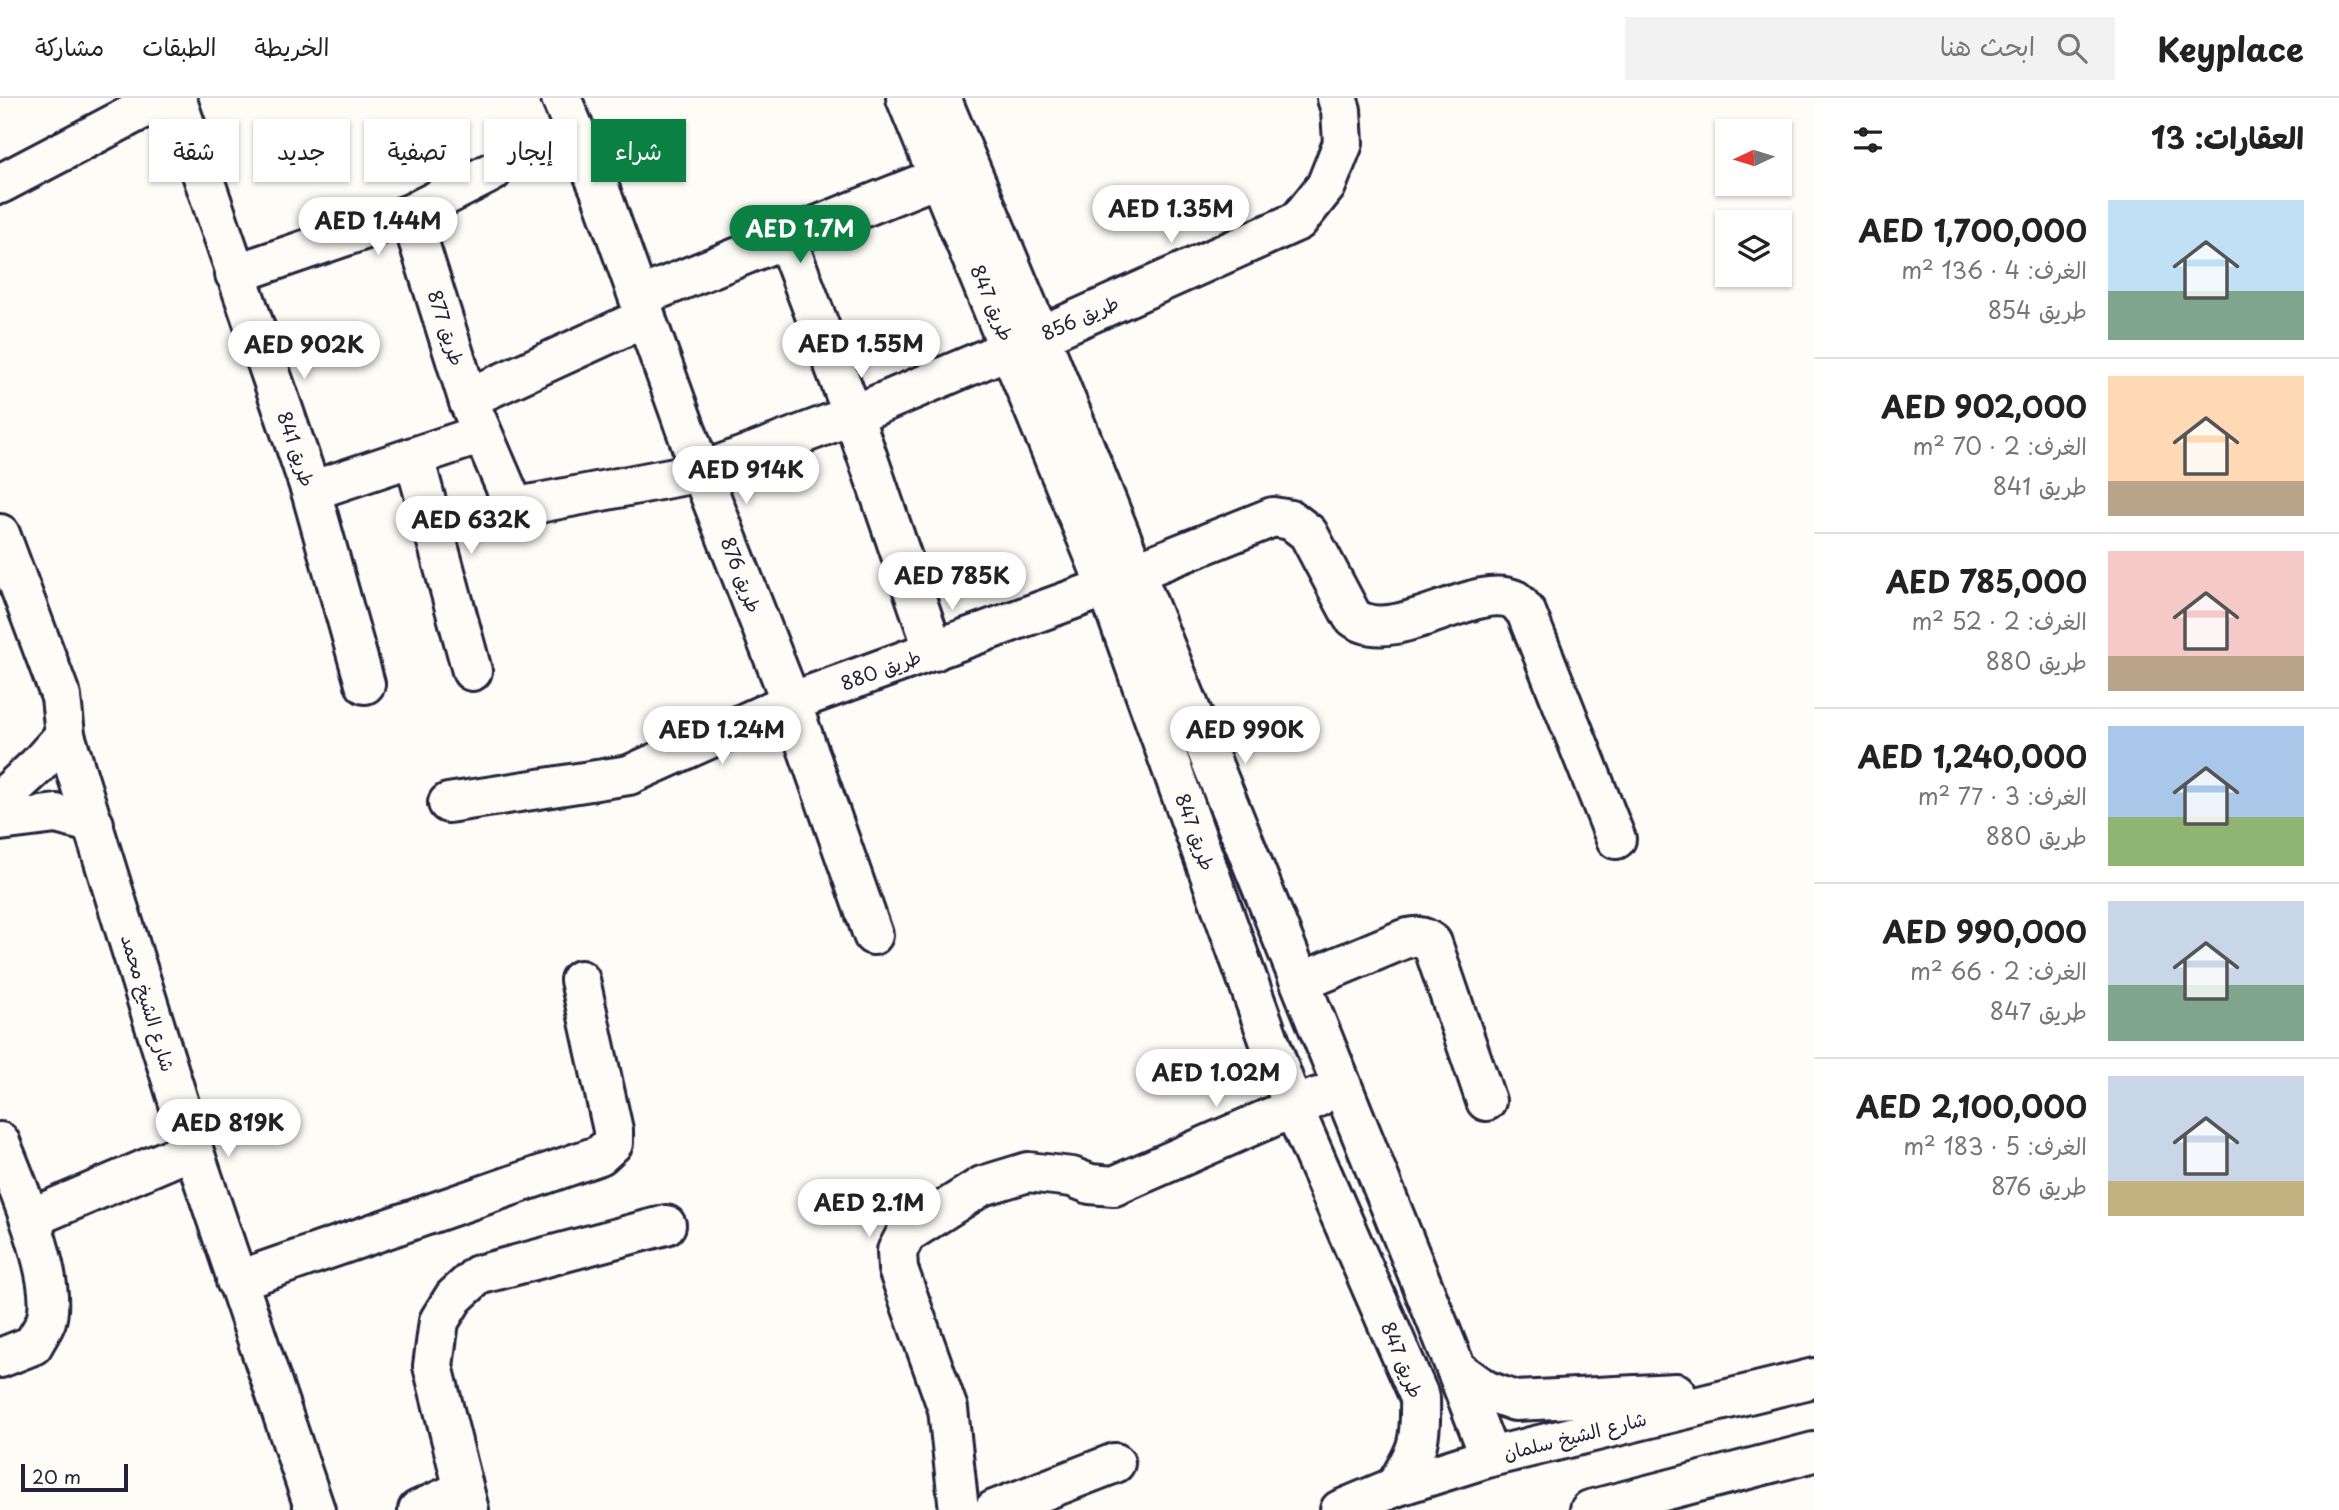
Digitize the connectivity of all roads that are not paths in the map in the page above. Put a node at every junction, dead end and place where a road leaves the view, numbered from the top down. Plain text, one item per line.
1 (164, 98) edge
2 (176, 98) edge
3 (561, 98) edge
4 (906, 98) edge
5 (941, 98) edge
6 (1337, 98) edge
7 (484, 176) edge
8 (939, 177) junction
9 (0, 184) edge
10 (410, 214) junction
11 (786, 238) junction
12 (235, 274) junction
13 (642, 307) junction
14 (1025, 342) junction
15 (853, 415) junction
16 (475, 418) junction
17 (414, 457) junction
18 (701, 472) junction
19 (312, 491) junction
20 (1, 537) edge
21 (1121, 580) junction
22 (0, 584) edge
23 (934, 651) junction
24 (472, 671) dead end
25 (365, 684) dead end
26 (791, 702) junction
27 (65, 734) junction
28 (0, 800) edge
29 (448, 803) dead end
30 (0, 821) edge
31 (94, 824) junction
32 (1616, 839) dead end
33 (873, 935) dead end
34 (580, 980) dead end
35 (1301, 982) junction
36 (1342, 1086) junction
37 (1486, 1101) dead end
38 (1293, 1107) junction
39 (0, 1142) edge
40 (193, 1149) junction
41 (30, 1218) junction
42 (666, 1224) dead end
43 (236, 1281) junction
44 (0, 1358) edge
45 (1457, 1369) junction
46 (1814, 1378) edge
47 (1769, 1387) junction
48 (1814, 1452) edge
49 (1490, 1457) junction
50 (1115, 1463) dead end
51 (1395, 1488) junction
52 (466, 1500) edge
53 (314, 1510) edge
54 (418, 1510) edge
55 (959, 1510) edge
56 (994, 1510) edge
57 (1340, 1510) edge
58 (1590, 1510) edge

1 - 9 street
2 - 12 street, طريق 841
3 - 13 street, طريق 876
4 - 8 street, طريق 847
5 - 14 street, طريق 847
6 - 14 street, طريق 856
7 - 10 street
8 - 11 street
8 - 14 street, طريق 847
10 - 12 street
10 - 16 street, طريق 877
11 - 13 street
11 - 15 street
12 - 19 street, طريق 841
13 - 16 street
13 - 18 street, طريق 876
14 - 15 street, طريق 856
14 - 21 street, طريق 847
15 - 18 street, طريق 856
15 - 23 street
16 - 17 street
16 - 18 street, طريق 877
17 - 19 street
17 - 24 street
18 - 26 street, طريق 876
19 - 25 street, طريق 841
20 - 27 street, شارع الشيخ محمد
21 - 23 street, طريق 880
21 - 32 street, طريق 880
21 - 35 street, طريق 847
21 - 38 street, طريق 847
22 - 27 street, شارع الشيخ محمد
23 - 26 street, طريق 880
26 - 29 street, طريق 880
26 - 33 street, طريق 876
27 - 28 street
27 - 31 street, شارع الشيخ محمد
30 - 31 street
31 - 40 street, شارع الشيخ محمد
34 - 43 street
35 - 36 street, طريق 847
35 - 37 street
36 - 38 street
36 - 45 street, طريق 847
38 - 51 street, طريق 847
38 - 55 street
39 - 41 street
40 - 41 street
40 - 43 street, شارع الشيخ محمد
41 - 44 street
42 - 52 street
43 - 53 street, شارع الشيخ محمد
45 - 47 street
45 - 49 street, طريق 847
46 - 47 street, شارع الشيخ سلمان
47 - 49 street, شارع الشيخ سلمان
48 - 58 street
49 - 51 street, شارع الشيخ سلمان
50 - 56 street
51 - 57 street, شارع الشيخ سلمان
52 - 54 street

